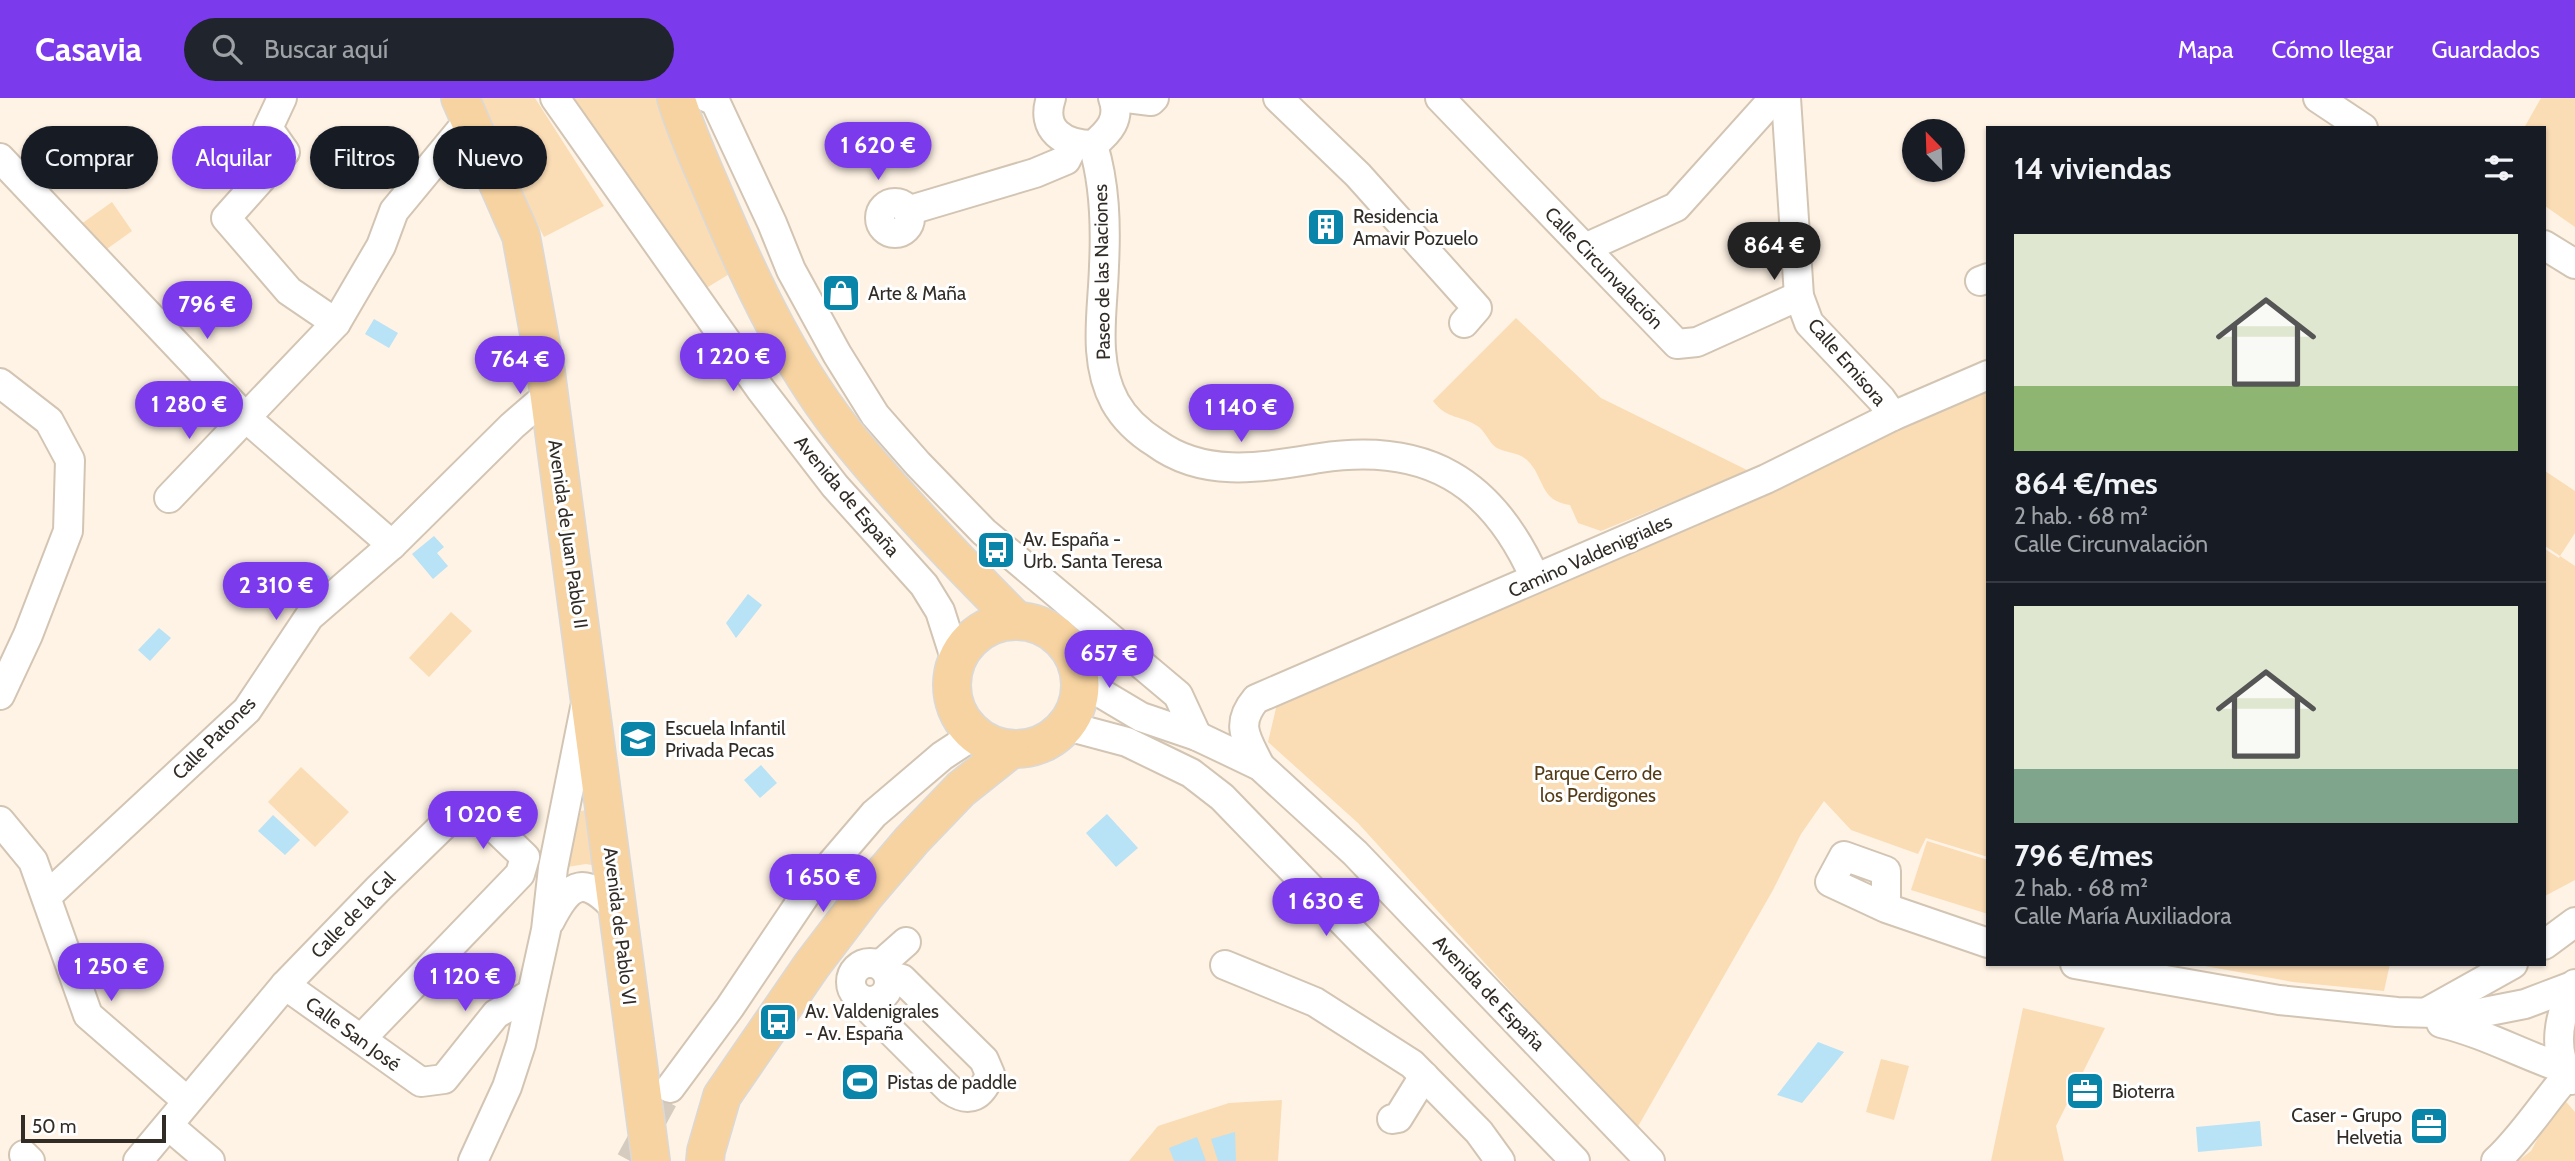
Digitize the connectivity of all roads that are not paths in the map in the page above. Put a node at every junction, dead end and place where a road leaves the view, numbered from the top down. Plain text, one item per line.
1 (282, 98) edge
2 (555, 98) edge
3 (676, 98) edge
4 (708, 98) edge
5 (1113, 98) edge
6 (1127, 98) edge
7 (1154, 98) edge
8 (1278, 98) edge
9 (1440, 98) edge
10 (1774, 98) edge
11 (1786, 98) edge
12 (2318, 98) edge
13 (1050, 99) edge
14 (465, 108) edge
15 (2359, 126) edge
16 (1084, 144) junction
17 (0, 158) edge
18 (908, 211) dead end
19 (2546, 246) edge
20 (1585, 248) junction
21 (2575, 264) edge
22 (1799, 296) junction
23 (336, 323) junction
24 (1465, 323) dead end
25 (1986, 376) edge
26 (0, 383) edge
27 (549, 394) junction
28 (1893, 416) junction
29 (245, 417) junction
30 (169, 498) dead end
31 (392, 545) junction
32 (1535, 578) junction
33 (1016, 620) junction
34 (956, 661) junction
35 (1080, 673) junction
36 (588, 692) junction
37 (0, 695) edge
38 (1067, 726) junction
39 (974, 735) junction
40 (1197, 736) junction
41 (1010, 750) junction
42 (1260, 766) junction
43 (0, 821) edge
44 (47, 896) junction
45 (1886, 908) dead end
46 (617, 910) junction
47 (2575, 922) edge
48 (546, 930) junction
49 (836, 933) junction
50 (906, 942) dead end
51 (1986, 942) edge
52 (2546, 944) edge
53 (812, 965) junction
54 (1225, 965) dead end
55 (2086, 966) edge
56 (2509, 966) edge
57 (879, 968) junction
58 (2575, 984) edge
59 (285, 985) junction
60 (860, 993) junction
61 (531, 994) junction
62 (2397, 1012) junction
63 (2426, 1013) junction
64 (361, 1039) junction
65 (1424, 1076) junction
66 (2569, 1076) edge
67 (670, 1088) tunnel mouth
68 (187, 1101) junction
69 (1392, 1119) dead end
70 (169, 1126) junction
71 (138, 1161) edge
72 (210, 1161) edge
73 (473, 1161) edge
74 (651, 1161) edge
75 (705, 1161) edge
76 (1500, 1161) edge
77 (1575, 1161) edge
78 (1650, 1161) edge
79 (2496, 1161) edge

1 - 23 street
2 - 34 street, Avenida de España
3 - 33 main road, Avenida de España
4 - 40 street
5 - 16 street
6 - 7 street
8 - 24 street
9 - 20 street, Calle Circunvalación
10 - 20 street
11 - 22 street, Calle Emisora
12 - 15 street
13 - 16 street
14 - 23 street
14 - 27 main road, Avenida de Juan Pablo II
16 - 18 street
16 - 32 street, Paseo de las Naciones
17 - 29 street
19 - 21 street
20 - 22 street, Calle Circunvalación
22 - 28 street, Calle Emisora
23 - 29 street
25 - 28 street, Camino Valdenigriales
26 - 37 street
27 - 31 street, Calle Patones
27 - 36 main road, Avenida de Juan Pablo II
28 - 32 street, Camino Valdenigriales
29 - 30 street
29 - 31 street
31 - 44 street, Calle Patones
32 - 42 street, Camino Valdenigriales
33 - 34 main road
33 - 35 main road
34 - 39 main road
35 - 38 main road
35 - 40 street, Avenida de España
36 - 46 main road, Avenida de Pablo VI
36 - 48 street
38 - 41 main road
38 - 77 street
39 - 41 main road
39 - 67 street
40 - 42 street, Avenida de España
41 - 49 main road
42 - 78 street, Avenida de España
43 - 44 street
44 - 68 street
45 - 51 street
46 - 48 street
46 - 74 main road, Avenida de Pablo VI
47 - 52 street
48 - 61 street
49 - 53 main road
49 - 57 street
50 - 57 street
53 - 60 street
53 - 75 main road
54 - 65 street
55 - 62 street
56 - 63 street
57 - 60 street
57 - 60 street
58 - 63 street
58 - 66 street
59 - 64 street, Calle San José
59 - 64 street, Calle de la Cal
59 - 68 street, Calle de la Cal
61 - 64 street, Calle San José
61 - 73 street
62 - 63 street
62 - 66 street
65 - 69 street
65 - 76 street
66 - 79 street
68 - 70 street, Calle de la Cal
70 - 71 street, Calle de la Cal
70 - 72 street

